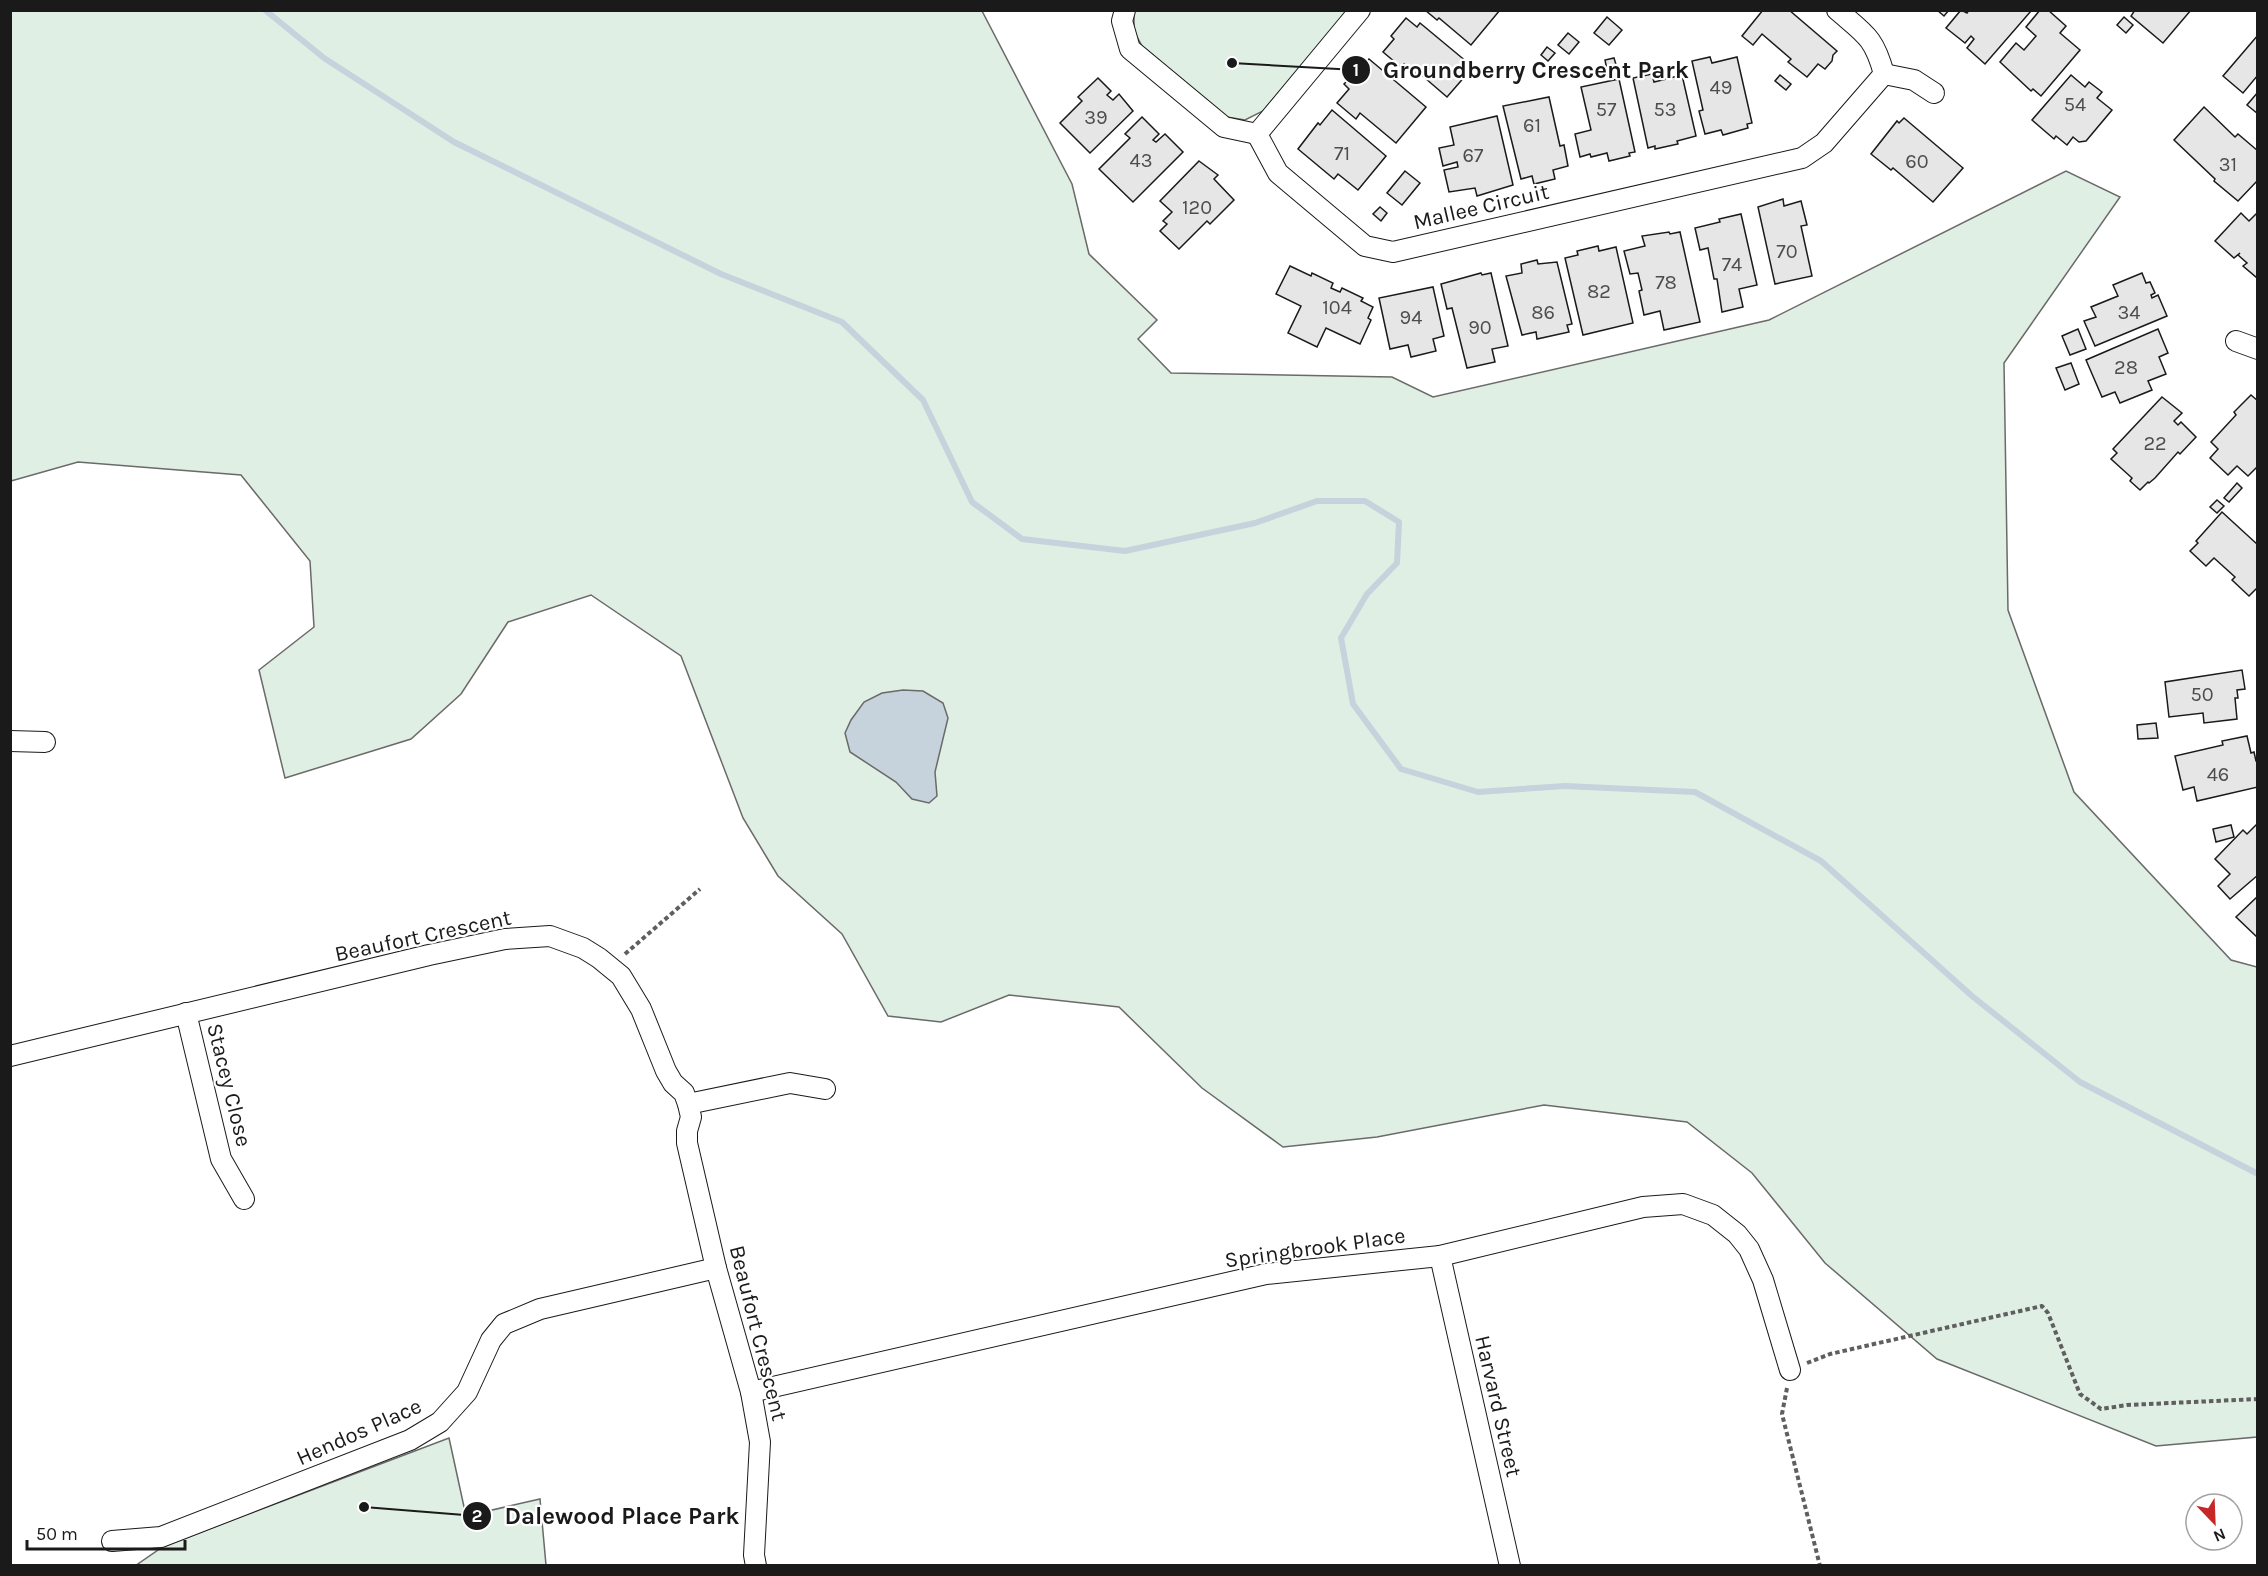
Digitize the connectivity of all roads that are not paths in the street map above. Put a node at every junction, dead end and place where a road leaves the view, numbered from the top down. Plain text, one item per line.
1 (1125, 10) edge
2 (1360, 10) edge
3 (1837, 10) edge
4 (1884, 74) junction
5 (1934, 93) dead end
6 (1257, 134) junction
7 (2236, 341) dead end
8 (2258, 349) edge
9 (10, 741) edge
10 (45, 742) dead end
11 (186, 1013) junction
12 (10, 1056) edge
13 (825, 1089) dead end
14 (688, 1104) junction
15 (244, 1199) dead end
16 (1440, 1256) junction
17 (716, 1268) junction
18 (1790, 1370) road end
19 (750, 1392) junction
20 (112, 1541) dead end
21 (756, 1566) edge
22 (1510, 1566) edge

1 - 6 street
2 - 6 street
3 - 4 street
4 - 5 street
4 - 6 street, Mallee Circuit
7 - 8 street
9 - 10 street
11 - 12 street, Beaufort Crescent
11 - 14 street, Beaufort Crescent
11 - 15 street, Stacey Close
13 - 14 street
14 - 17 street, Beaufort Crescent
16 - 18 street, Springbrook Place
16 - 19 street, Springbrook Place
16 - 22 street, Harvard Street
17 - 19 street, Beaufort Crescent
17 - 20 street, Hendos Place
19 - 21 street, Beaufort Crescent

